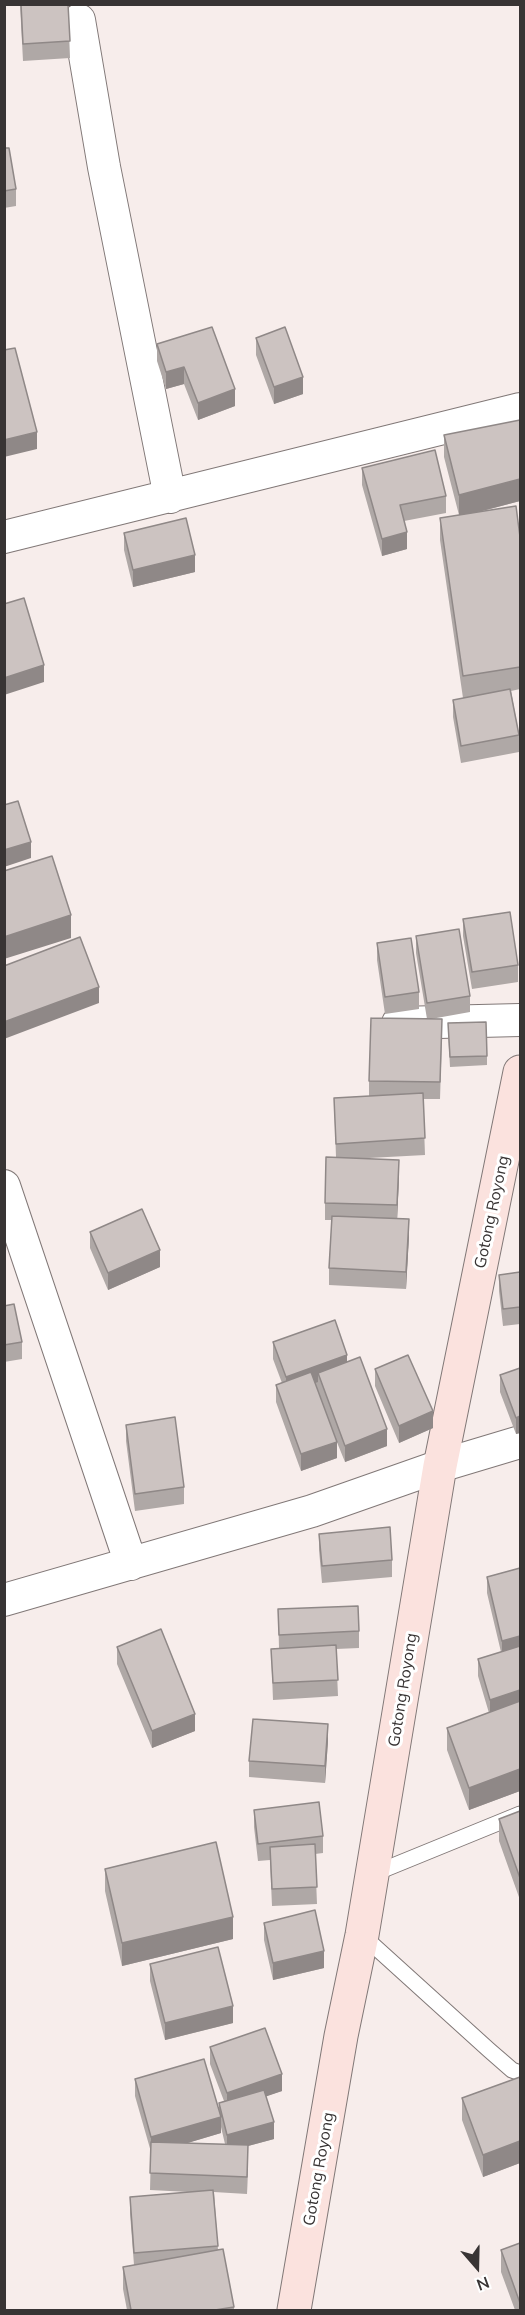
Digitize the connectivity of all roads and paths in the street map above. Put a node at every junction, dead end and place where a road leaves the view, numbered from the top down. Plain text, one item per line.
1 (79, 20) dead end
2 (520, 409) edge
3 (170, 496) junction
4 (4, 537) edge
5 (520, 1020) edge
6 (372, 1023) edge
7 (520, 1072) edge
8 (4, 1186) edge
9 (520, 1442) edge
10 (440, 1466) junction
11 (131, 1564) junction
12 (4, 1600) edge
13 (520, 1814) edge
14 (372, 1874) junction
15 (362, 1935) junction
16 (520, 2073) edge
17 (294, 2310) edge

1 - 3 street
2 - 3 street
3 - 4 street
5 - 6 street
7 - 10 street, Gotong Royong
8 - 11 street
9 - 10 street
10 - 11 street
10 - 14 street, Gotong Royong
11 - 12 street
13 - 14 lane
14 - 15 street, Gotong Royong
15 - 16 lane
15 - 17 street, Gotong Royong

